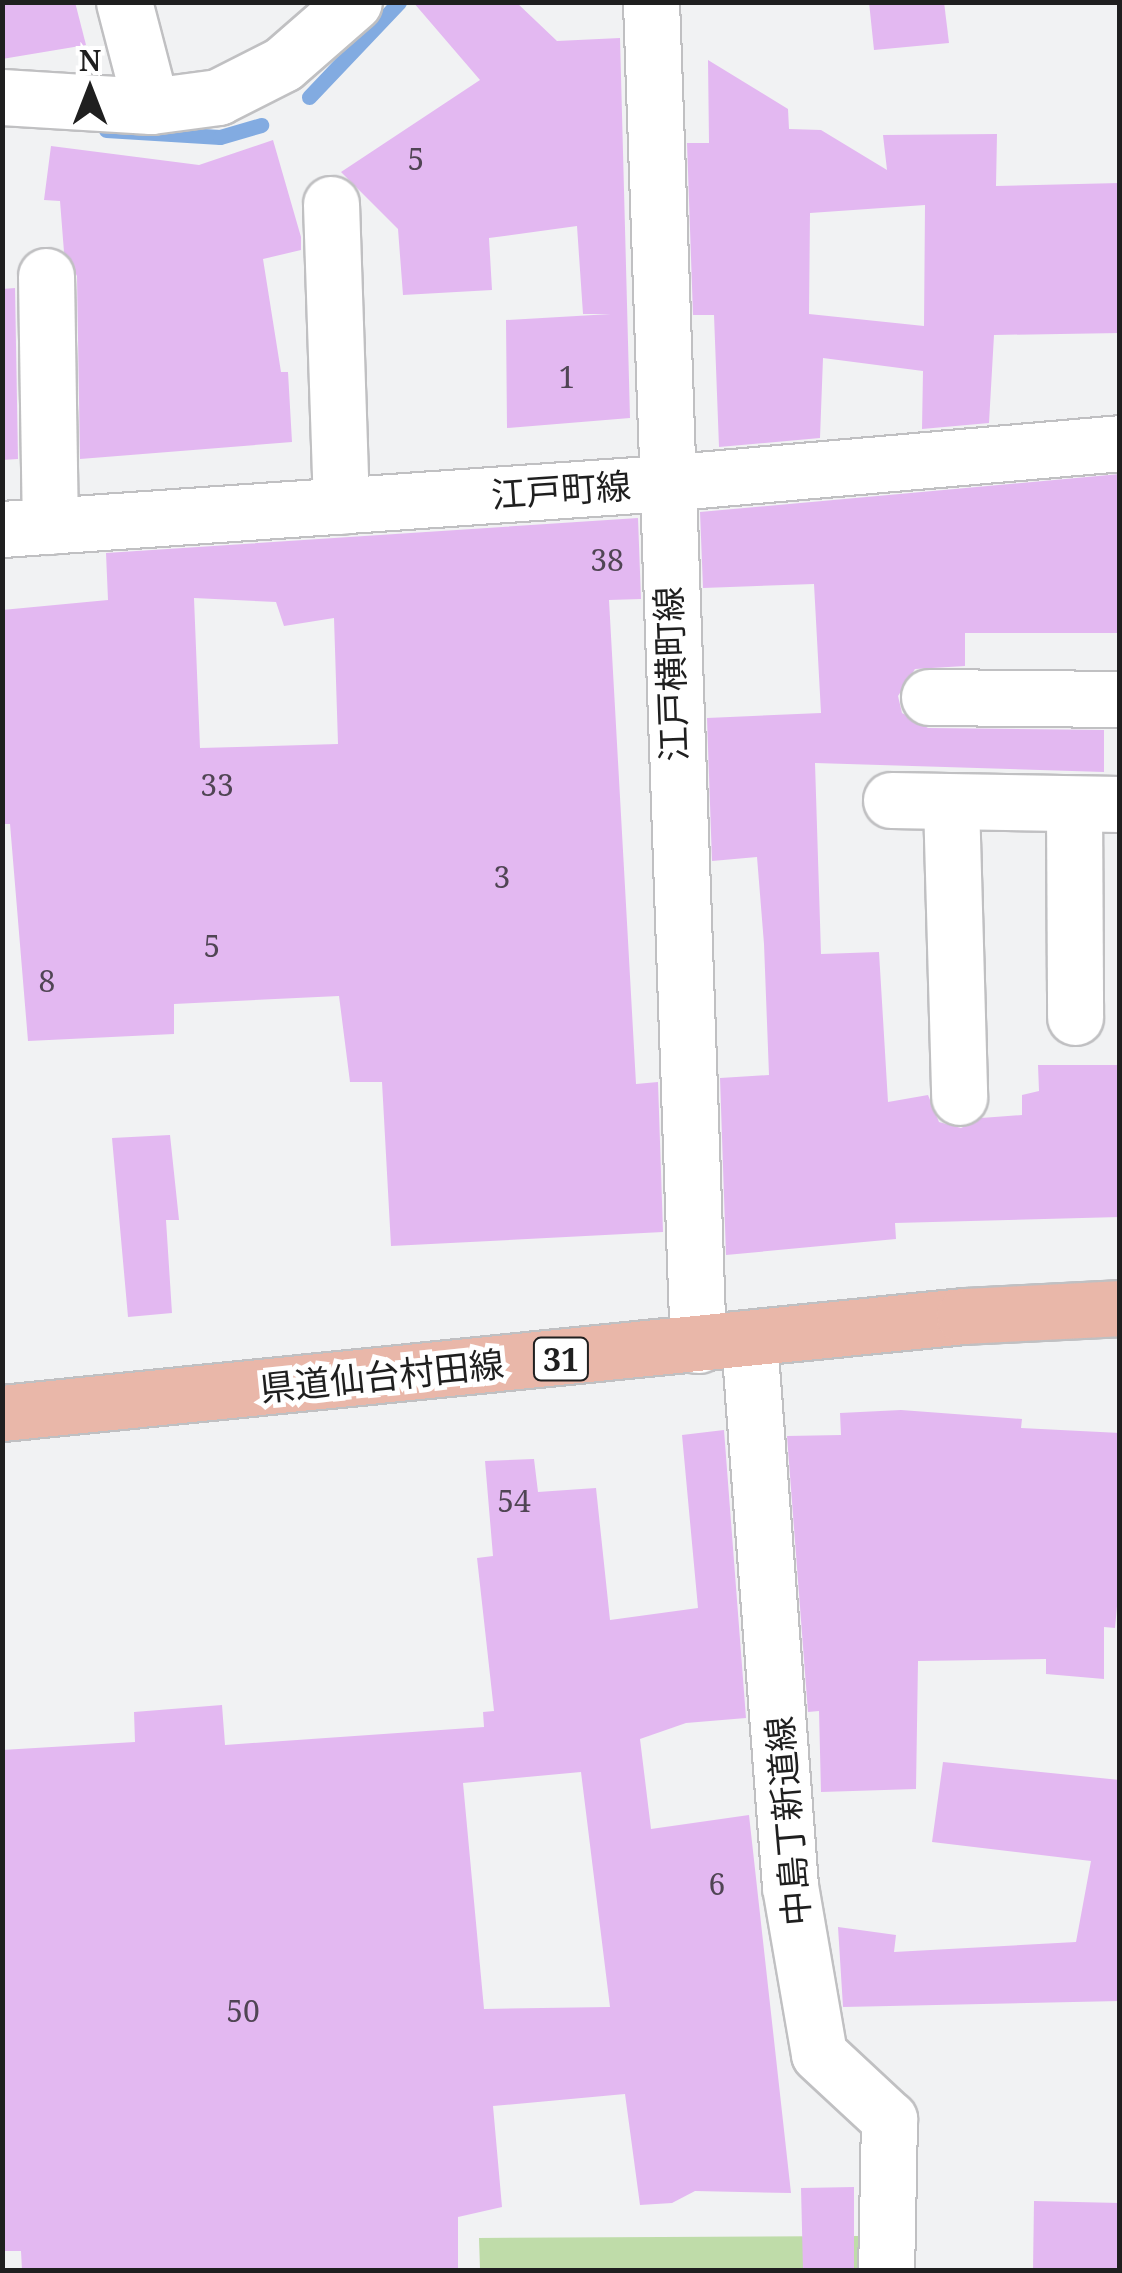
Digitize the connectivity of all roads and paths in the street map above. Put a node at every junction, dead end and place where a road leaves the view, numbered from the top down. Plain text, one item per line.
1 (124, 2) edge
2 (354, 2) edge
3 (651, 2) edge
4 (2, 97) edge
5 (151, 106) junction
6 (332, 204) dead end
7 (46, 276) dead end
8 (1120, 443) edge
9 (664, 483) junction
10 (340, 506) junction
11 (26, 527) edge
12 (929, 697) dead end
13 (1120, 699) edge
14 (892, 800) dead end
15 (951, 802) junction
16 (1097, 804) edge
17 (1074, 1017) dead end
18 (959, 1097) dead end
19 (1120, 1308) edge
20 (723, 1343) junction
21 (2, 1413) edge
22 (886, 2270) edge

1 - 5 street
2 - 5 street
3 - 9 street, 江戸横町線
4 - 5 street
6 - 10 street
7 - 11 street
8 - 9 street, 江戸町線
9 - 10 street, 江戸町線
9 - 20 street, 江戸横町線
10 - 11 street, 江戸町線
12 - 13 street
14 - 15 street
15 - 16 street
15 - 18 street
16 - 17 street
19 - 20 main road, 県道仙台村田線 / 31
20 - 21 main road, 県道仙台村田線 / 31
20 - 22 street, 中島丁新道線

